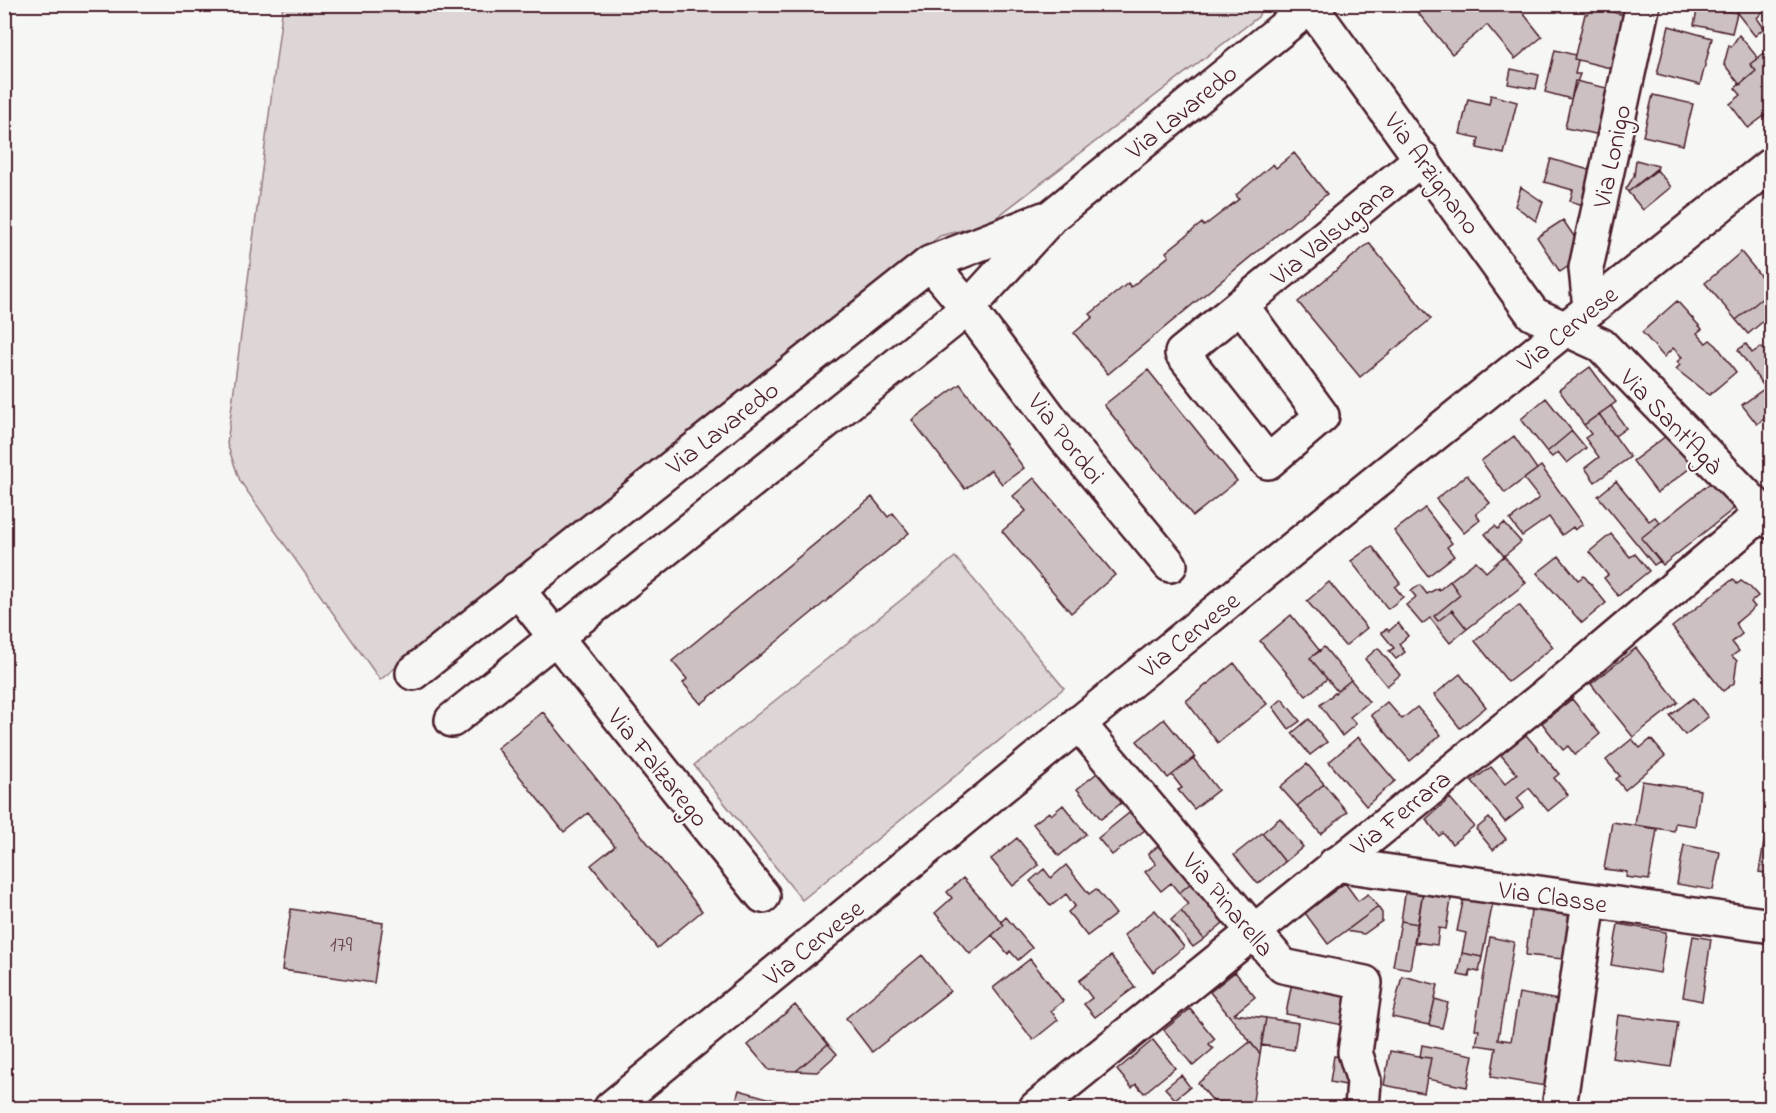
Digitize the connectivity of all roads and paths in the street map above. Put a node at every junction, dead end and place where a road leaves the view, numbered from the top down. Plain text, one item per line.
1 (1643, 4) edge
2 (1311, 5) edge
3 (1422, 158) junction
4 (1772, 164) edge
5 (1052, 216) junction
6 (930, 263) junction
7 (1241, 306) junction
8 (968, 308) junction
9 (1578, 318) junction
10 (1766, 518) edge
11 (1170, 565) dead end
12 (517, 589) junction
13 (556, 638) junction
14 (413, 673) dead end
15 (452, 720) dead end
16 (1078, 723) junction
17 (1335, 864) junction
18 (763, 896) dead end
19 (1589, 901) junction
20 (1772, 926) edge
21 (1254, 934) junction
22 (610, 1108) edge
23 (1036, 1108) edge
24 (1362, 1108) edge
25 (1559, 1108) edge

1 - 9 street, Via Lonigo
2 - 3 street, Via Arzignano
2 - 5 street, Via Lavaredo
3 - 7 street, Via Valsugana
3 - 9 street, Via Arzignano
4 - 9 street, Via Cervese
5 - 6 street, Via Lavaredo
5 - 8 street, Via Lavaredo
6 - 8 street, Via Pordoi
6 - 12 street, Via Lavaredo
7 - 7 street, Via Valsugana
8 - 11 street, Via Pordoi
8 - 13 street, Via Lavaredo
9 - 10 street, Via Sant'Agà
9 - 16 street, Via Cervese
10 - 17 street, Via Ferrara
12 - 13 street, Via Falzarego
12 - 14 street, Via Lavaredo
13 - 15 street, Via Lavaredo
13 - 18 street, Via Falzarego
16 - 21 street, Via Pinarella
16 - 22 street, Via Cervese
17 - 19 street, Via Classe
17 - 21 street, Via Ferrara
19 - 20 street, Via Classe
19 - 25 street
21 - 23 street, Via Ferrara
21 - 24 street, Via Pinarella

